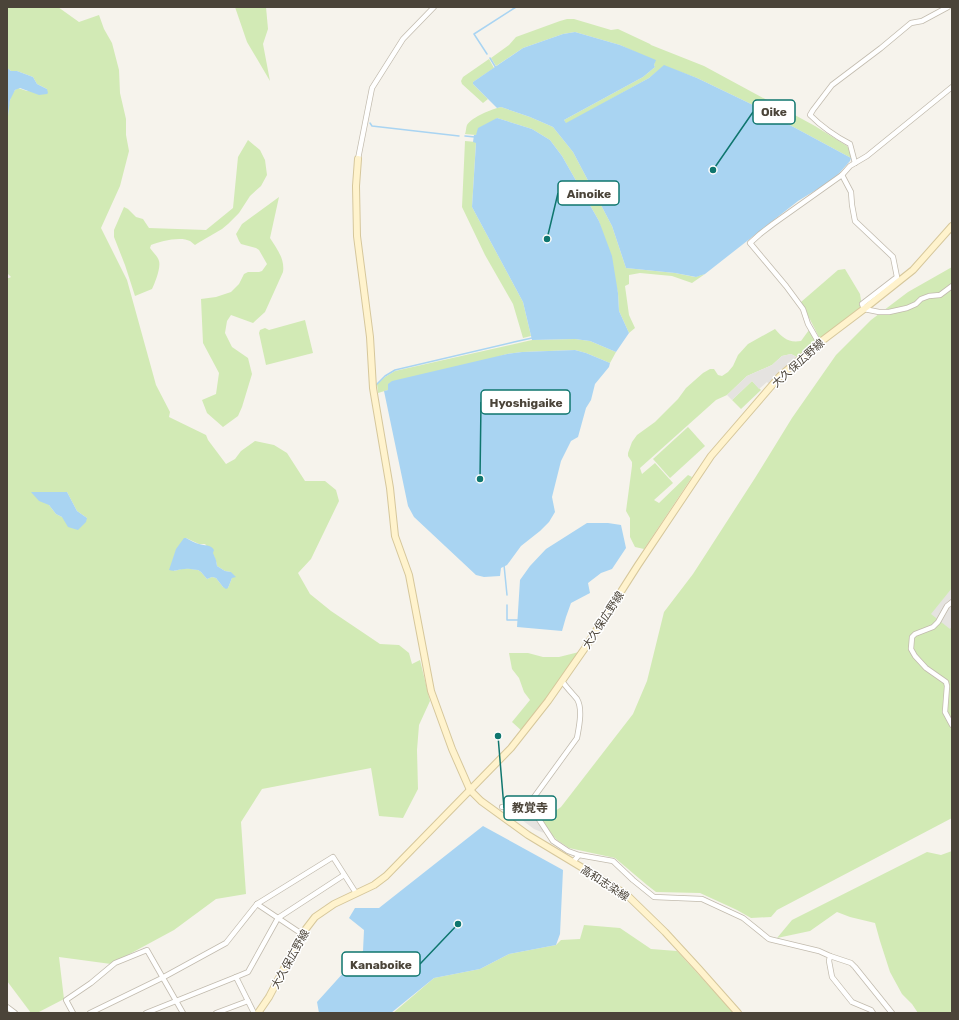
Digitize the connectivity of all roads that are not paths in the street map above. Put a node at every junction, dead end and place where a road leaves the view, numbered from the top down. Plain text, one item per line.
1 (434, 7) edge
2 (948, 7) edge
3 (952, 87) edge
4 (358, 159) joint
5 (855, 163) junction
6 (842, 175) junction
7 (952, 226) edge
8 (952, 286) edge
9 (864, 309) junction
10 (819, 343) junction
11 (952, 602) edge
12 (562, 682) junction
13 (952, 724) edge
14 (470, 790) junction
15 (529, 804) junction
16 (502, 807) dead end
17 (579, 854) junction
18 (573, 862) junction
19 (344, 875) junction
20 (356, 893) junction
21 (257, 904) junction
22 (278, 918) junction
23 (302, 934) junction
24 (830, 956) junction
25 (236, 977) junction
26 (162, 978) junction
27 (248, 1000) junction
28 (176, 1001) junction
29 (7, 1007) edge
30 (15, 1013) edge
31 (73, 1013) edge
32 (90, 1013) edge
33 (146, 1013) edge
34 (183, 1013) edge
35 (216, 1013) edge
36 (254, 1013) edge
37 (258, 1013) edge
38 (738, 1013) edge
39 (873, 1013) edge
40 (892, 1013) edge

1 - 4 street
2 - 5 street
3 - 5 street
4 - 14 street
5 - 6 street
6 - 9 street
6 - 10 street
7 - 9 street, 大久保広野線
8 - 9 street
9 - 10 street, 大久保広野線
10 - 12 street, 大久保広野線
11 - 13 street
12 - 14 street, 大久保広野線
12 - 15 street
14 - 18 street, 高和志染線
14 - 20 street, 大久保広野線
15 - 16 street
15 - 17 street
17 - 18 street
17 - 24 street
18 - 38 street, 高和志染線
19 - 20 street
19 - 21 street
19 - 22 street
20 - 23 street, 大久保広野線
21 - 22 street
21 - 26 street
22 - 23 street
22 - 25 street
23 - 37 street, 大久保広野線
24 - 39 street
24 - 40 street
25 - 27 street
25 - 28 street
26 - 28 street
26 - 31 street
26 - 32 street
27 - 35 street
27 - 36 street
28 - 33 street
28 - 34 street
29 - 30 street

